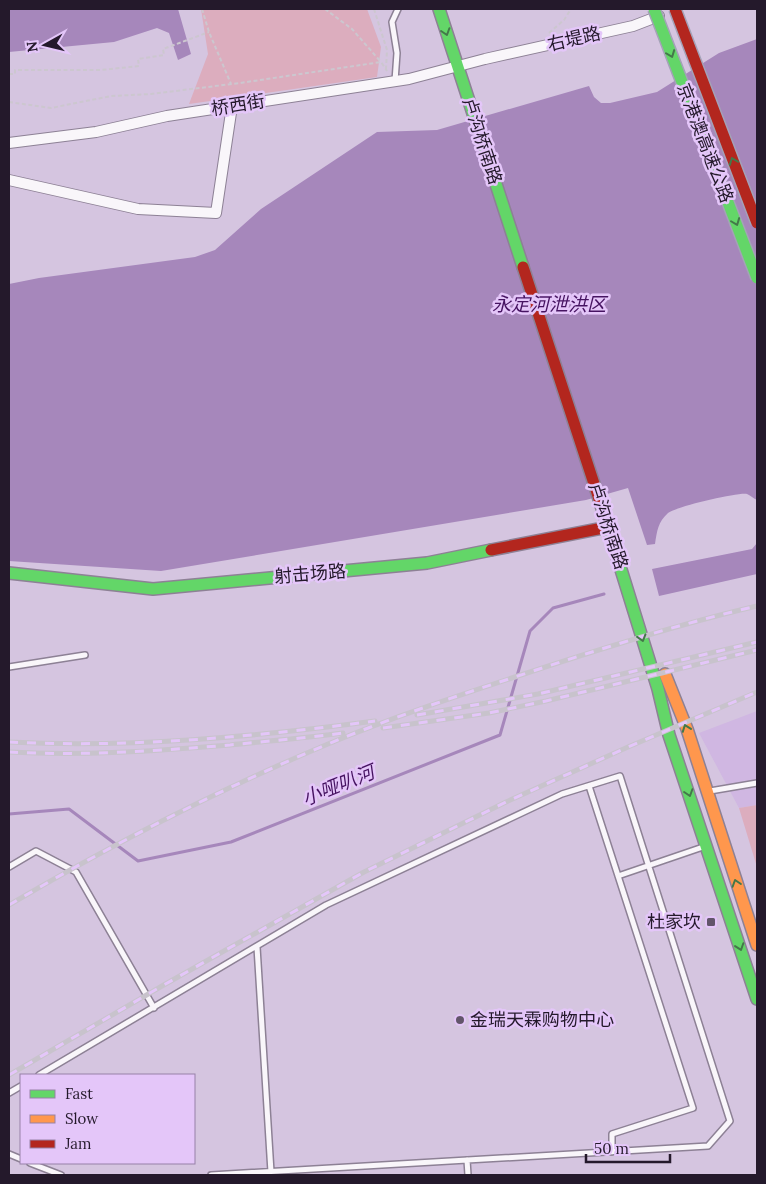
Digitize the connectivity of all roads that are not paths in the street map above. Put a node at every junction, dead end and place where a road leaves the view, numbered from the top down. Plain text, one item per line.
1 (398, 9) edge
2 (439, 9) edge
3 (654, 9) edge
4 (674, 9) edge
5 (679, 9) edge
6 (459, 34) dead end
7 (459, 53) junction
8 (463, 66) junction
9 (395, 81) junction
10 (232, 106) junction
11 (9, 143) edge
12 (9, 180) edge
13 (757, 223) edge
14 (757, 278) edge
15 (605, 506) junction
16 (608, 527) junction
17 (9, 573) edge
18 (85, 655) dead end
19 (9, 667) edge
20 (757, 783) edge
21 (589, 786) junction
22 (707, 792) junction
23 (706, 846) junction
24 (648, 865) junction
25 (9, 867) edge
26 (618, 876) junction
27 (757, 945) edge
28 (257, 947) junction
29 (757, 999) edge
30 (154, 1008) junction
31 (41, 1074) edge
32 (20, 1087) edge
33 (9, 1093) edge
34 (612, 1152) junction
35 (467, 1160) junction
36 (33, 1164) edge
37 (271, 1172) junction
38 (61, 1175) edge
39 (213, 1175) edge
40 (468, 1175) edge

1 - 9 lane
2 -> 7 main road
3 -> 14 main road, 京港澳高速公路, bridge
13 -> 4 main road, 京港澳高速公路, bridge
5 - 8 street, 右堤路
6 - 7 main road
7 - 8 main road, 卢沟桥南路
8 - 9 street, 桥西街
8 - 15 main road, 卢沟桥南路
9 - 10 street, 桥西街
10 - 11 street, 桥西街
10 - 12 street
15 - 16 main road, 卢沟桥南路
22 -> 15 main road, 卢沟桥南路
16 - 17 main road, 射击场路
16 -> 23 main road, 卢沟桥南路
18 - 19 lane
20 - 22 lane
21 - 24 lane
21 - 26 lane
21 - 28 lane
27 -> 22 main road, 卢沟桥南路
23 - 24 lane
23 -> 29 main road, 卢沟桥南路
24 - 26 lane
24 - 34 lane
25 - 30 lane
26 - 34 lane
28 - 30 lane
28 - 37 lane
30 - 31 lane
32 - 33 lane
34 - 35 lane
35 - 37 lane
35 - 40 lane
36 - 38 lane
37 - 39 lane

